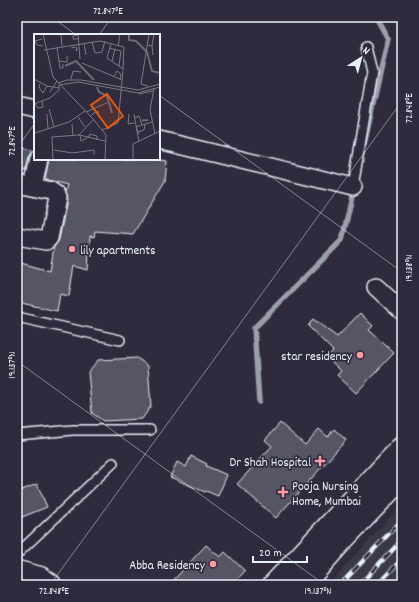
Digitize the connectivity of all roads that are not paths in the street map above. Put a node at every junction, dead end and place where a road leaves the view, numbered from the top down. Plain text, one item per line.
1 (366, 47) dead end
2 (17, 106) edge
3 (34, 110) edge
4 (160, 140) edge
5 (38, 160) edge
6 (25, 185) edge
7 (353, 187) joint
8 (17, 236) edge
9 (376, 287) dead end
10 (402, 311) edge
11 (17, 316) edge
12 (120, 340) dead end
13 (150, 430) dead end
14 (17, 435) edge
15 (402, 448) edge
16 (113, 464) dead end
17 (390, 480) edge
18 (17, 554) edge
19 (17, 572) edge
20 (303, 574) edge
21 (50, 585) edge
22 (274, 585) edge

1 - 7 lane
2 - 3 street
4 - 7 street
5 - 6 street
6 - 8 street
9 - 10 street
11 - 12 lane
13 - 14 lane
15 - 17 street
16 - 18 lane
17 - 20 street
19 - 21 street
20 - 22 street

